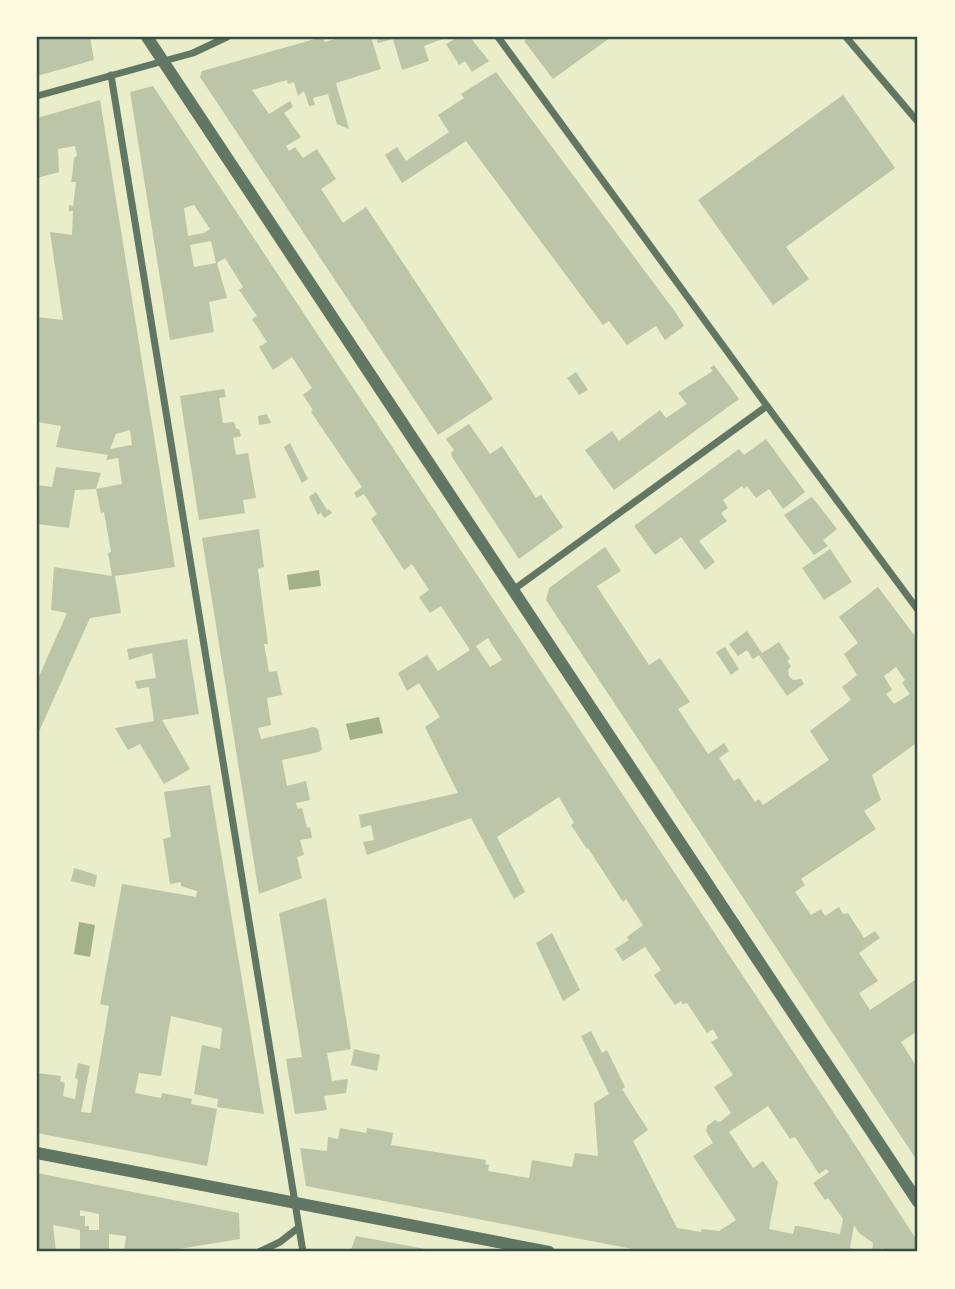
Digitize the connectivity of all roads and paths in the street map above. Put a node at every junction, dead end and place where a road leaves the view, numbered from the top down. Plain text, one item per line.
1 (147, 37) edge
2 (227, 37) edge
3 (498, 37) edge
4 (846, 37) edge
5 (163, 61) junction
6 (111, 75) junction
7 (37, 96) edge
8 (918, 122) edge
9 (767, 406) junction
10 (513, 590) junction
11 (918, 610) edge
12 (37, 1153) edge
13 (918, 1202) edge
14 (293, 1203) junction
15 (298, 1227) junction
16 (259, 1252) edge
17 (303, 1252) edge
18 (548, 1252) edge

1 - 5 street
2 - 5 street
3 - 9 street
4 - 8 street
5 - 6 street
5 - 10 street
6 - 7 street
6 - 14 street
9 - 10 street
9 - 11 street
10 - 13 street
12 - 14 street
14 - 15 street
14 - 18 street
15 - 16 street
15 - 17 street

